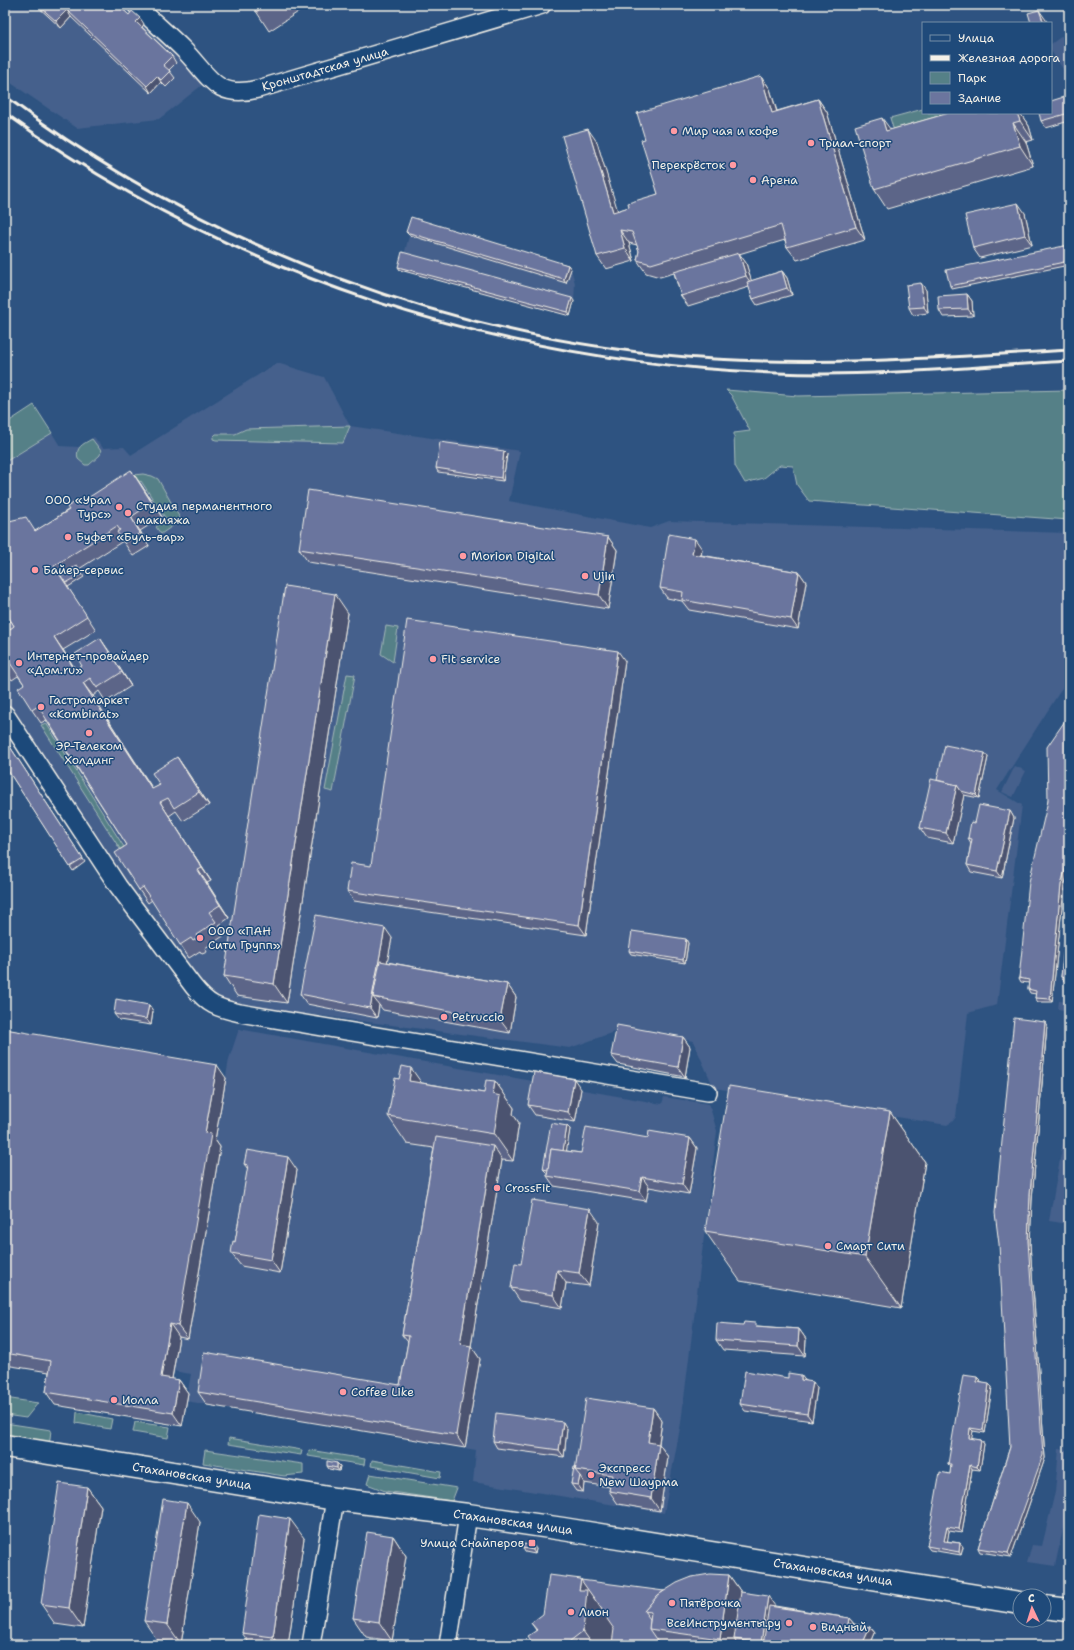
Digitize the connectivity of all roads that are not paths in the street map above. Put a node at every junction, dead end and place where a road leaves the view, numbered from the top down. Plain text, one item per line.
1 (136, 5) edge
2 (542, 5) edge
3 (5, 714) edge
4 (708, 1092) dead end
5 (5, 1446) edge
6 (335, 1499) junction
7 (468, 1515) junction
8 (1012, 1602) edge
9 (1052, 1607) edge
10 (1069, 1610) edge
11 (311, 1645) edge
12 (448, 1645) edge

1 - 2 street, Кронштадтская улица
3 - 4 street
5 - 6 main road, Стахановская улица
6 - 7 main road, Стахановская улица
6 - 11 street
7 - 8 main road, Стахановская улица
7 - 12 street
9 - 10 main road

